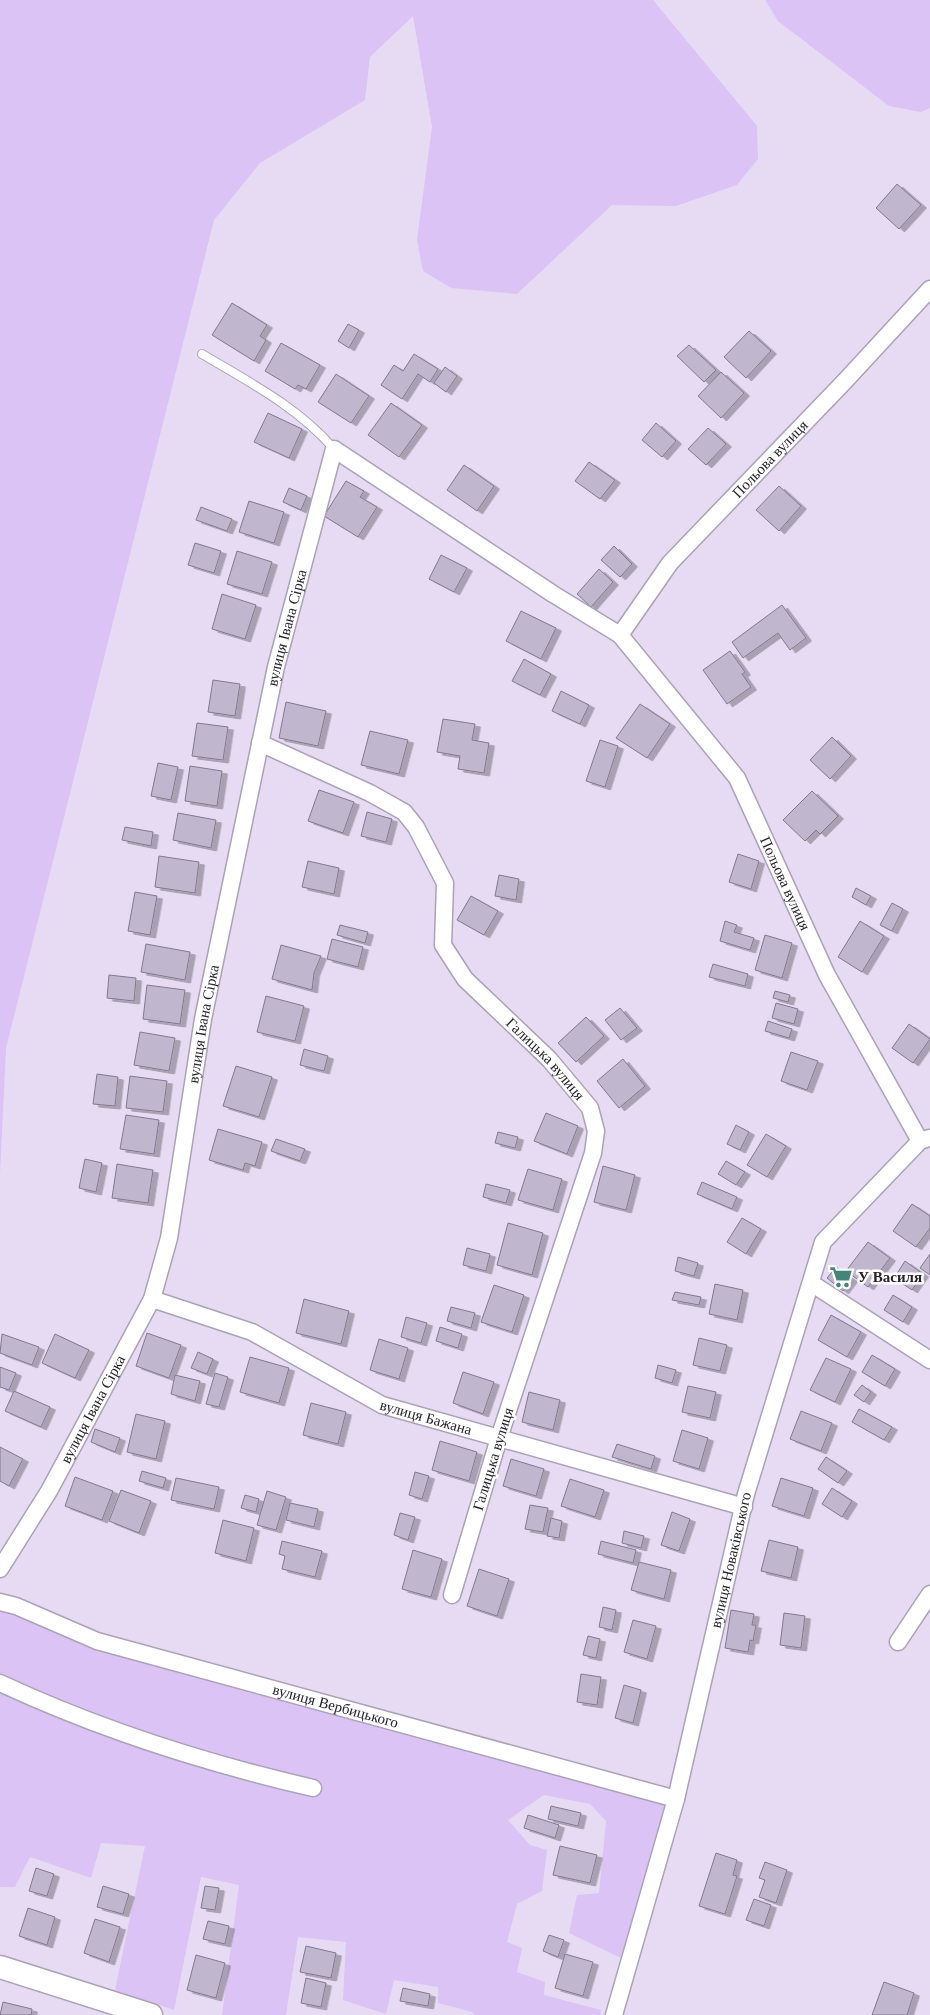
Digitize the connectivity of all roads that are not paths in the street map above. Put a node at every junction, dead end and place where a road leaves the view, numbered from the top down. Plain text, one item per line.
1 (930, 289) edge
2 (202, 354) dead end
3 (334, 449) junction
4 (620, 635) junction
5 (260, 743) junction
6 (925, 1140) edge
7 (811, 1282) junction
8 (152, 1299) junction
9 (930, 1360) edge
10 (499, 1438) junction
11 (744, 1508) junction
12 (5, 1555) edge
13 (0, 1569) edge
14 (930, 1594) edge
15 (452, 1595) dead end
16 (0, 1602) edge
17 (898, 1642) dead end
18 (0, 1683) edge
19 (313, 1788) dead end
20 (676, 1799) junction
21 (0, 1967) edge
22 (151, 2015) edge
23 (614, 2015) edge

1 - 4 street, Польова вулиця
2 - 3 lane
3 - 4 street, Польова вулиця
3 - 5 street, вулиця Івана Сірка
4 - 6 street, Польова вулиця
5 - 8 street, вулиця Івана Сірка
5 - 10 street, Галицька вулиця
6 - 7 street, вулиця Новаківського
7 - 9 street
7 - 11 street, вулиця Новаківського
8 - 10 street, вулиця Бажана
8 - 12 street, вулиця Івана Сірка
10 - 11 street, вулиця Бажана
10 - 15 street, Галицька вулиця
11 - 20 street, вулиця Новаківського
12 - 13 street, вулиця Івана Сірка
14 - 17 street
16 - 20 street, вулиця Вербицького
18 - 19 street
20 - 23 street, вулиця Новаківського
21 - 22 street

